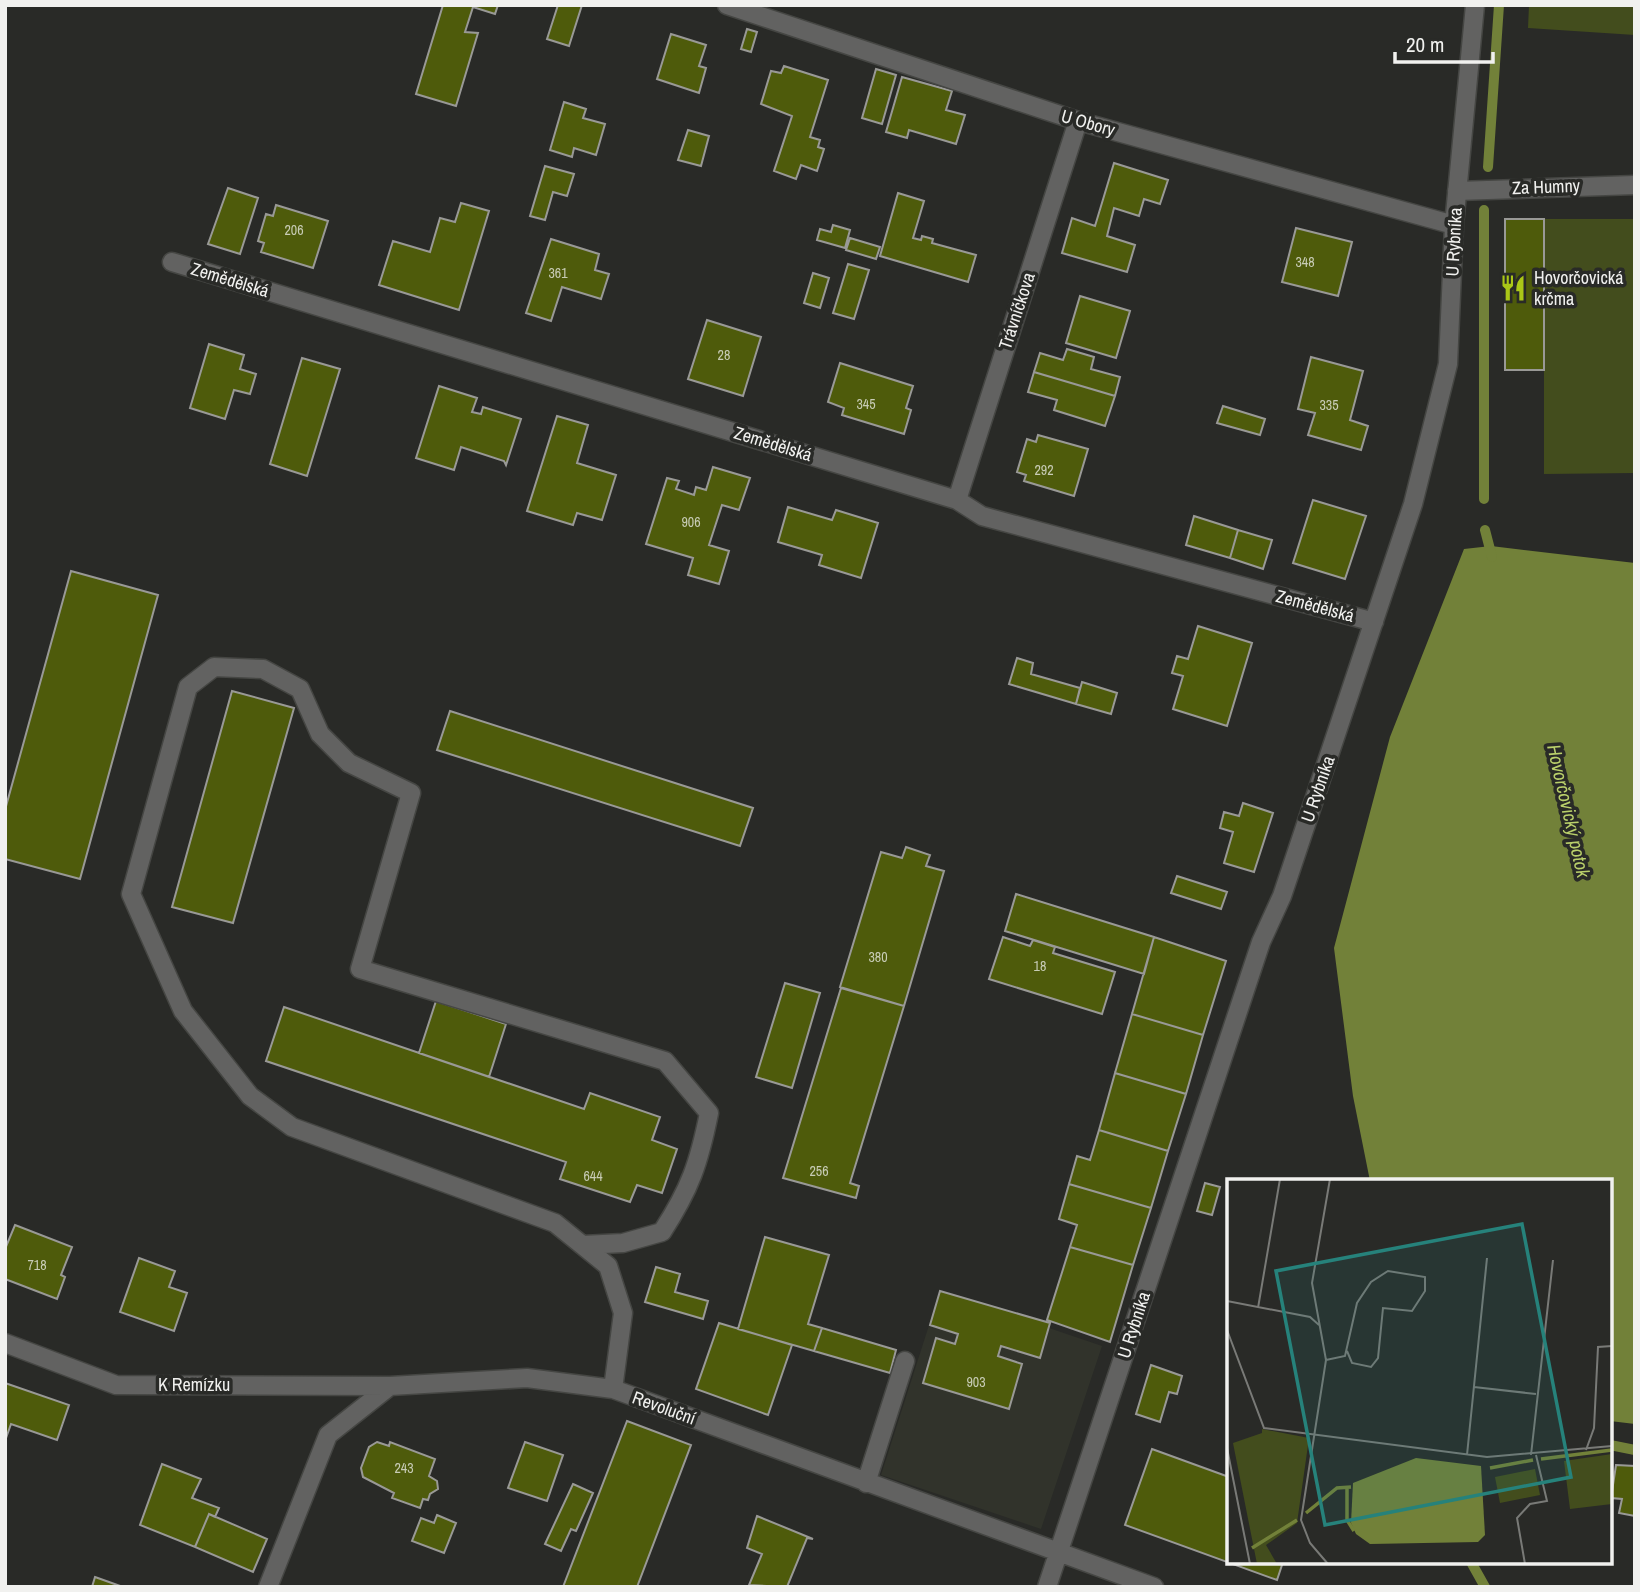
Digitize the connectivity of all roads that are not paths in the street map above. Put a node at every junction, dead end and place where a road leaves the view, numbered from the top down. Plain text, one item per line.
1 (727, 5) edge
2 (1475, 5) edge
3 (1078, 121) junction
4 (1635, 185) edge
5 (1457, 191) junction
6 (1454, 225) junction
7 (172, 262) dead end
8 (957, 500) junction
9 (1374, 622) junction
10 (583, 1245) junction
11 (5, 1343) edge
12 (905, 1361) dead end
13 (390, 1386) junction
14 (614, 1389) junction
15 (866, 1483) junction
16 (1059, 1551) junction
17 (268, 1587) edge
18 (1047, 1587) edge
19 (1154, 1587) edge

1 - 3 street, U Obory
2 - 5 street, U Rybníka
3 - 6 street, U Obory
3 - 8 street, Trávníčkova
4 - 5 street, Za Humny
5 - 6 street, U Rybníka
6 - 9 street, U Rybníka
7 - 8 street, Zemědělská
8 - 9 street, Zemědělská
9 - 16 street, U Rybníka
10 - 10 street
10 - 14 street
11 - 13 street, K Remízku
12 - 15 street
13 - 14 street, Revoluční
13 - 17 street
14 - 15 street, Revoluční
15 - 16 street, Revoluční
16 - 18 street, U Rybníka
16 - 19 street, Revoluční

